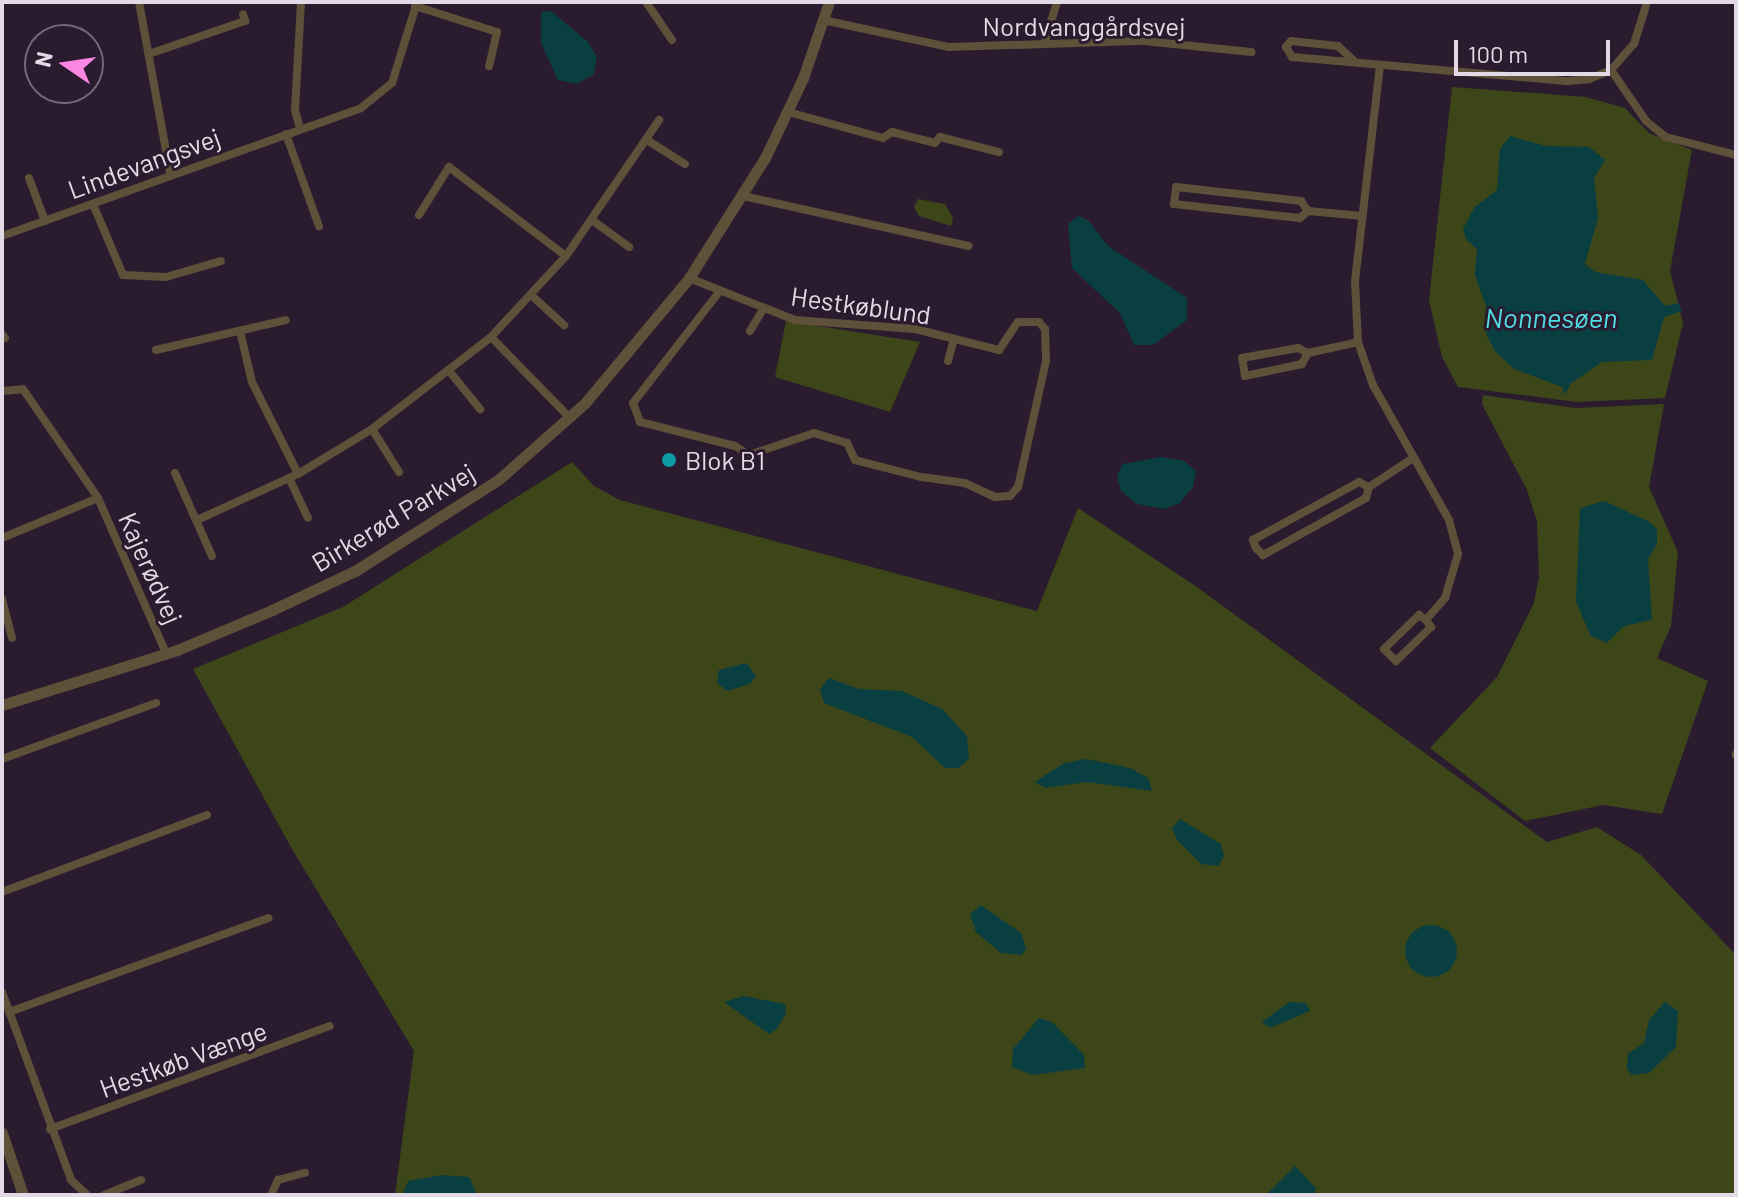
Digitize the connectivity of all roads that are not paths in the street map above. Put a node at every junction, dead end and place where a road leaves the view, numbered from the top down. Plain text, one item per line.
1 (139, 2) edge
2 (301, 2) edge
3 (646, 2) edge
4 (829, 2) edge
5 (1057, 2) edge
6 (1647, 2) edge
7 (416, 4) edge
8 (243, 14) dead end
9 (823, 20) junction
10 (672, 40) dead end
11 (1044, 44) junction
12 (1251, 52) dead end
13 (149, 54) junction
14 (1354, 61) junction
15 (1380, 65) junction
16 (489, 66) dead end
17 (1611, 70) junction
18 (788, 112) junction
19 (659, 120) dead end
20 (300, 128) junction
21 (286, 134) junction
22 (647, 140) junction
23 (999, 152) dead end
24 (1736, 155) edge
25 (685, 164) dead end
26 (170, 172) junction
27 (29, 178) dead end
28 (743, 196) junction
29 (93, 204) junction
30 (1308, 211) junction
31 (419, 215) dead end
32 (1363, 216) junction
33 (592, 220) junction
34 (45, 221) junction
35 (319, 226) dead end
36 (2, 236) edge
37 (969, 246) dead end
38 (629, 247) dead end
39 (566, 256) junction
40 (221, 261) dead end
41 (689, 278) junction
42 (719, 292) junction
43 (531, 295) junction
44 (763, 309) junction
45 (286, 320) dead end
46 (564, 325) dead end
47 (240, 331) junction
48 (750, 331) dead end
49 (491, 337) junction
50 (954, 339) junction
51 (1358, 342) junction
52 (156, 350) dead end
53 (1308, 353) junction
54 (948, 361) dead end
55 (450, 372) junction
56 (2, 391) edge
57 (480, 409) dead end
58 (570, 418) junction
59 (372, 429) junction
60 (1413, 458) junction
61 (399, 472) dead end
62 (175, 473) dead end
63 (298, 474) junction
64 (289, 478) junction
65 (1369, 487) junction
66 (98, 498) junction
67 (308, 518) dead end
68 (197, 520) junction
69 (2, 538) edge
70 (212, 556) dead end
71 (2, 599) edge
72 (1426, 620) junction
73 (12, 638) dead end
74 (166, 653) junction
75 (156, 703) dead end
76 (2, 705) edge
77 (2, 759) edge
78 (207, 815) dead end
79 (2, 892) edge
80 (269, 918) dead end
81 (2, 992) edge
82 (9, 1012) junction
83 (330, 1026) dead end
84 (50, 1129) junction
85 (2, 1133) edge
86 (305, 1173) dead end
87 (141, 1180) dead end
88 (22, 1191) edge
89 (87, 1195) edge
90 (104, 1195) edge
91 (271, 1195) edge

1 - 13 street
2 - 20 street
3 - 10 street
4 - 9 street, Birkerød Parkvej
5 - 11 street
6 - 17 street
7 - 16 street, Lindevangsvej
7 - 20 street, Lindevangsvej
8 - 13 street
9 - 11 street, Nordvanggårdsvej
9 - 18 street, Birkerød Parkvej
11 - 12 street, Nordvanggårdsvej
13 - 26 street
14 - 14 street
14 - 15 street
15 - 17 street
15 - 32 street
17 - 24 street
18 - 23 street
18 - 28 street, Birkerød Parkvej
19 - 22 street
20 - 21 street, Lindevangsvej
21 - 26 street, Lindevangsvej
21 - 35 street
22 - 25 street
22 - 33 street
26 - 29 street, Lindevangsvej
27 - 34 street
28 - 37 street
28 - 41 street, Birkerød Parkvej
29 - 34 street, Lindevangsvej
29 - 40 street
30 - 30 street
30 - 32 street
31 - 39 street
32 - 51 street
33 - 38 street
33 - 39 street
34 - 36 street, Lindevangsvej
39 - 43 street
41 - 42 street, Hestkøblund
41 - 58 street, Birkerød Parkvej
42 - 44 street, Hestkøblund
42 - 50 street, Hestkøblund
43 - 46 street
43 - 49 street
44 - 48 street, Hestkøblund
44 - 50 street, Hestkøblund
45 - 47 street
47 - 52 street
47 - 63 street
49 - 55 street
49 - 58 street
50 - 54 street, Hestkøblund
51 - 53 street
51 - 60 street
53 - 53 street
55 - 57 street
55 - 59 street
56 - 66 street, Kajerødvej
58 - 74 street, Birkerød Parkvej
59 - 61 street
59 - 63 street
60 - 65 street
60 - 72 street
62 - 68 street
63 - 64 street
64 - 67 street
64 - 68 street
65 - 65 street
66 - 69 street, Kajerødvej
66 - 74 street, Kajerødvej
68 - 70 street
71 - 73 street
72 - 72 street
74 - 76 street, Birkerød Parkvej
75 - 77 street
78 - 79 street
80 - 82 street
81 - 82 street
82 - 84 street
83 - 84 street, Hestkøb Vænge
84 - 89 street
85 - 88 street
86 - 91 street
87 - 90 street

